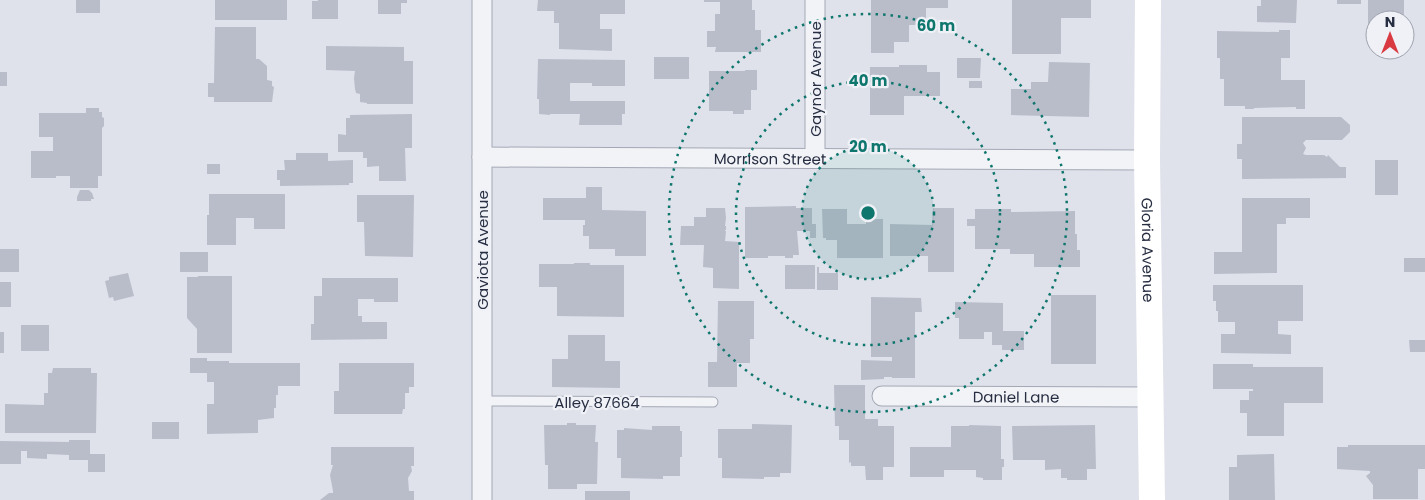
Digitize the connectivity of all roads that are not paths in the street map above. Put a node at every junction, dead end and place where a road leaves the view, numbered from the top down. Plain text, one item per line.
1 (482, 0) edge
2 (815, 0) edge
3 (1148, 0) edge
4 (482, 157) junction
5 (815, 158) junction
6 (1147, 160) junction
7 (882, 396) dead end
8 (1150, 397) junction
9 (482, 402) junction
10 (713, 402) dead end
11 (482, 500) edge
12 (1152, 500) edge

1 - 4 street, Gaviota Avenue
2 - 5 street, Gaynor Avenue
3 - 6 street, Gloria Avenue
4 - 5 street, Morrison Street
4 - 9 street, Gaviota Avenue
5 - 6 street, Morrison Street
6 - 8 street, Gloria Avenue
7 - 8 street, Daniel Lane
8 - 12 street, Gloria Avenue
9 - 10 lane, Alley 87664
9 - 11 street, Gaviota Avenue

